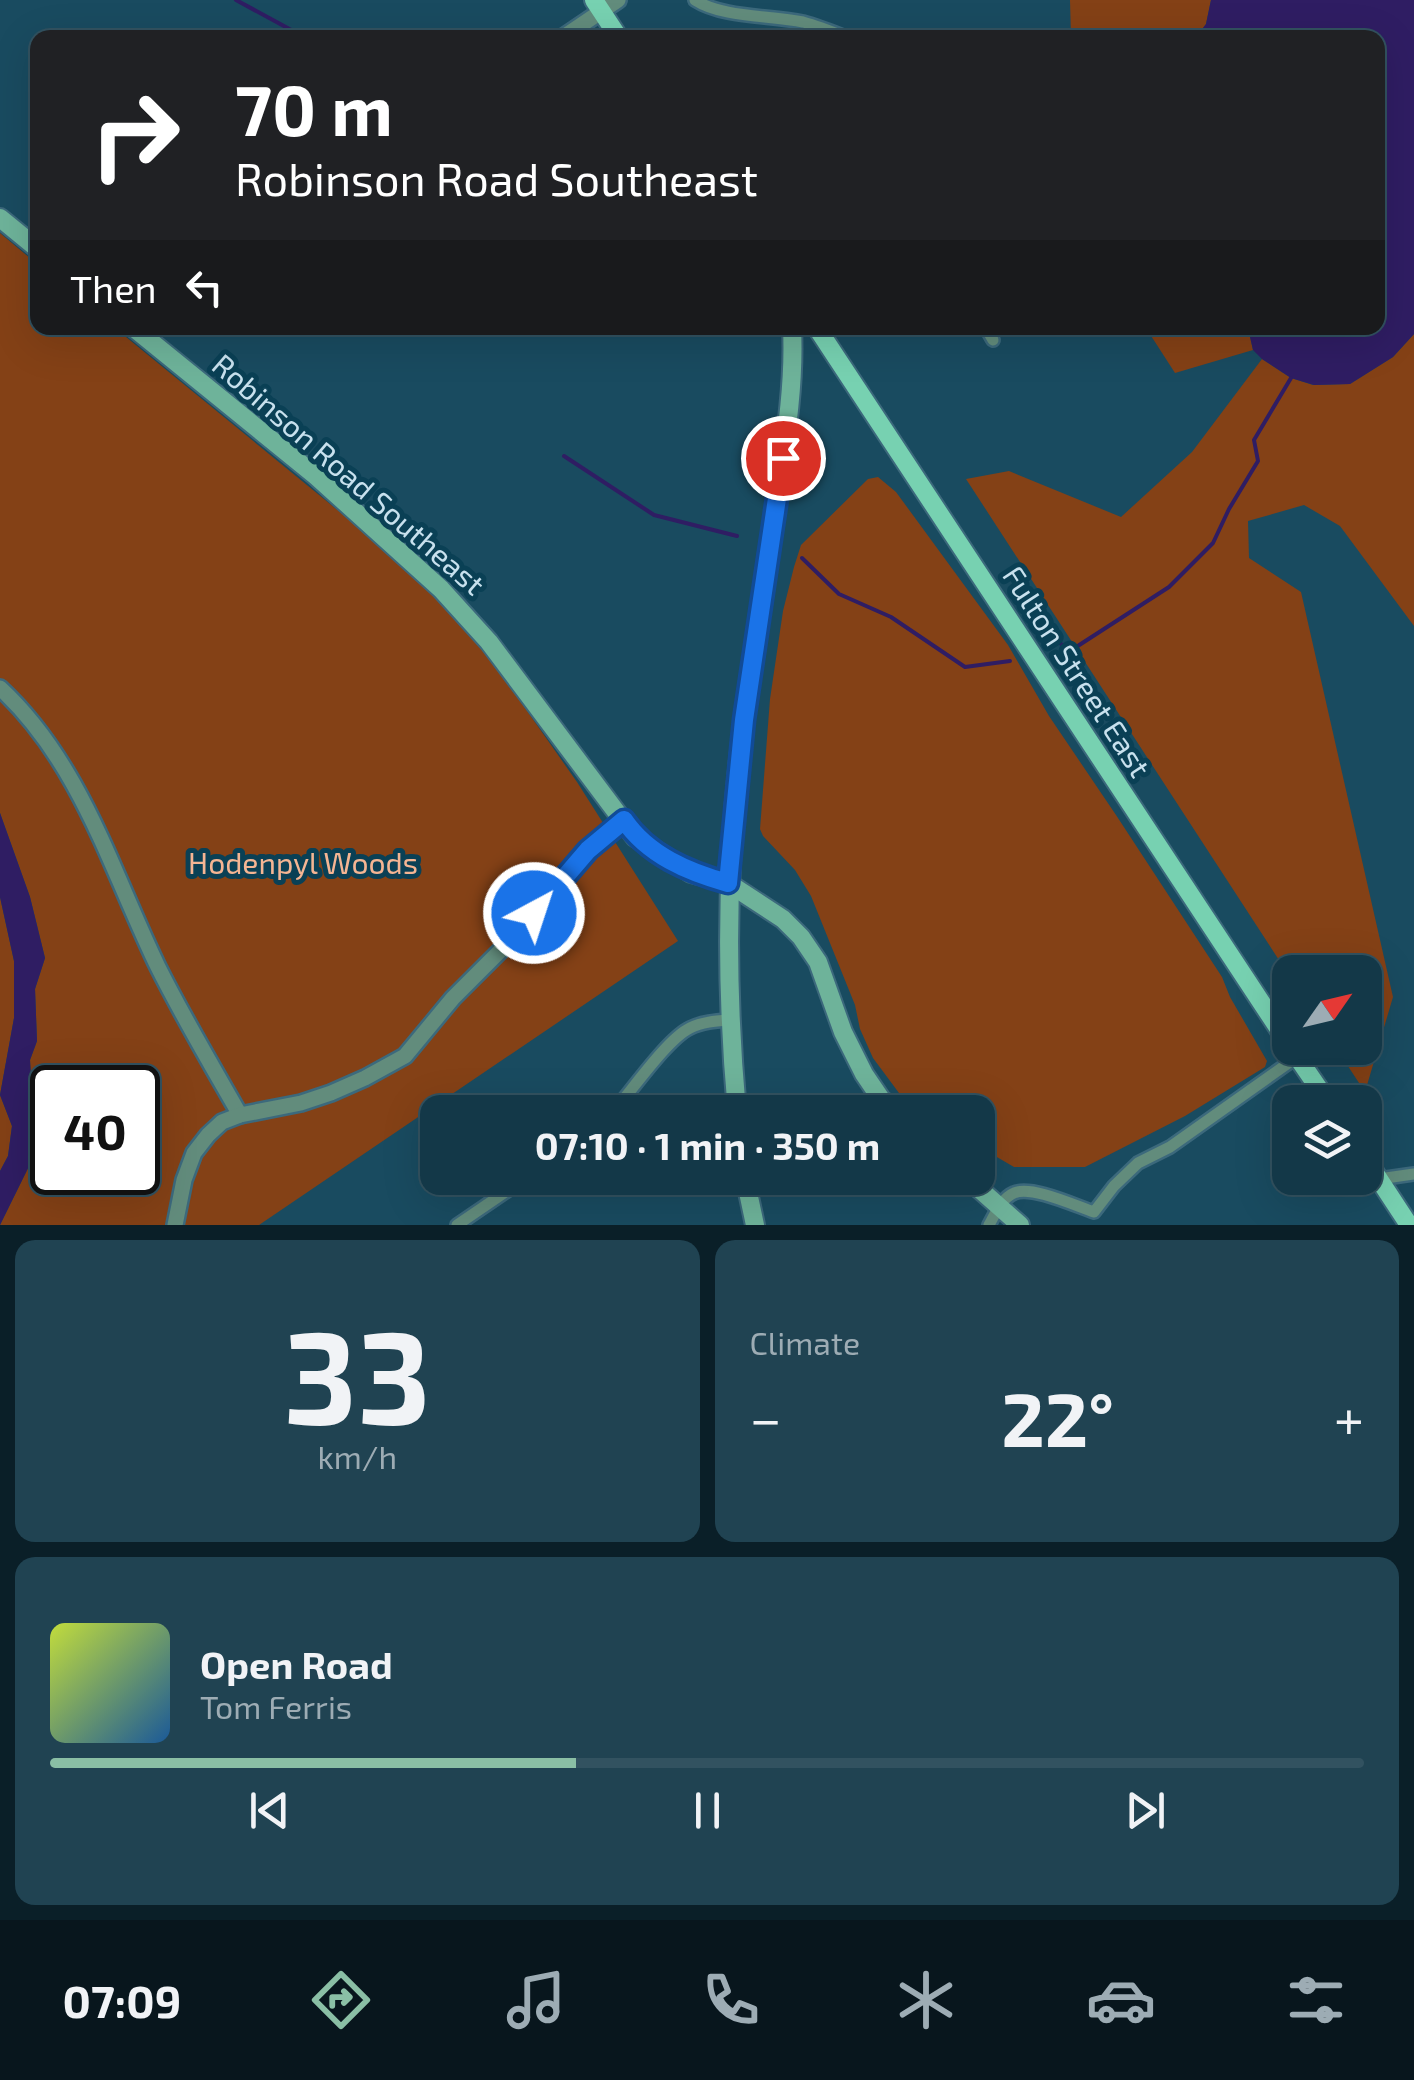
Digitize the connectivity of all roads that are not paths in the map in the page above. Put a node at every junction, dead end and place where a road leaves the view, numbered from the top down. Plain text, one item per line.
1 (618, 0) edge
2 (695, 0) edge
3 (598, 6) edge
4 (571, 30) edge
5 (614, 30) edge
6 (826, 30) edge
7 (0, 218) edge
8 (30, 242) edge
9 (148, 335) edge
10 (792, 335) edge
11 (822, 335) edge
12 (990, 335) edge
13 (993, 340) dead end
14 (0, 688) edge
15 (624, 820) junction
16 (728, 883) junction
17 (1272, 1018) edge
18 (729, 1020) junction
19 (1274, 1065) edge
20 (627, 1095) edge
21 (736, 1095) edge
22 (878, 1095) edge
23 (240, 1115) junction
24 (1414, 1174) edge
25 (1382, 1178) edge
26 (1382, 1183) edge
27 (501, 1195) edge
28 (749, 1195) edge
29 (986, 1195) edge
30 (999, 1206) junction
31 (175, 1225) edge
32 (457, 1225) edge
33 (755, 1225) edge
34 (988, 1225) edge
35 (1020, 1225) edge
36 (1409, 1225) edge

1 - 3 street
2 - 6 street
3 - 4 street
3 - 5 main road
7 - 8 main road
9 - 15 main road, Robinson Road Southeast
10 - 16 main road
11 - 17 main road, Fulton Street East
12 - 13 street
14 - 23 street
15 - 16 main road, Robinson Road Southeast
15 - 23 street
16 - 18 main road
16 - 22 main road, Robinson Road Southeast
18 - 20 street
18 - 21 main road
19 - 30 street
23 - 31 street
24 - 25 street
26 - 36 main road
27 - 32 street
28 - 33 main road
29 - 30 main road
30 - 34 street
30 - 35 main road

